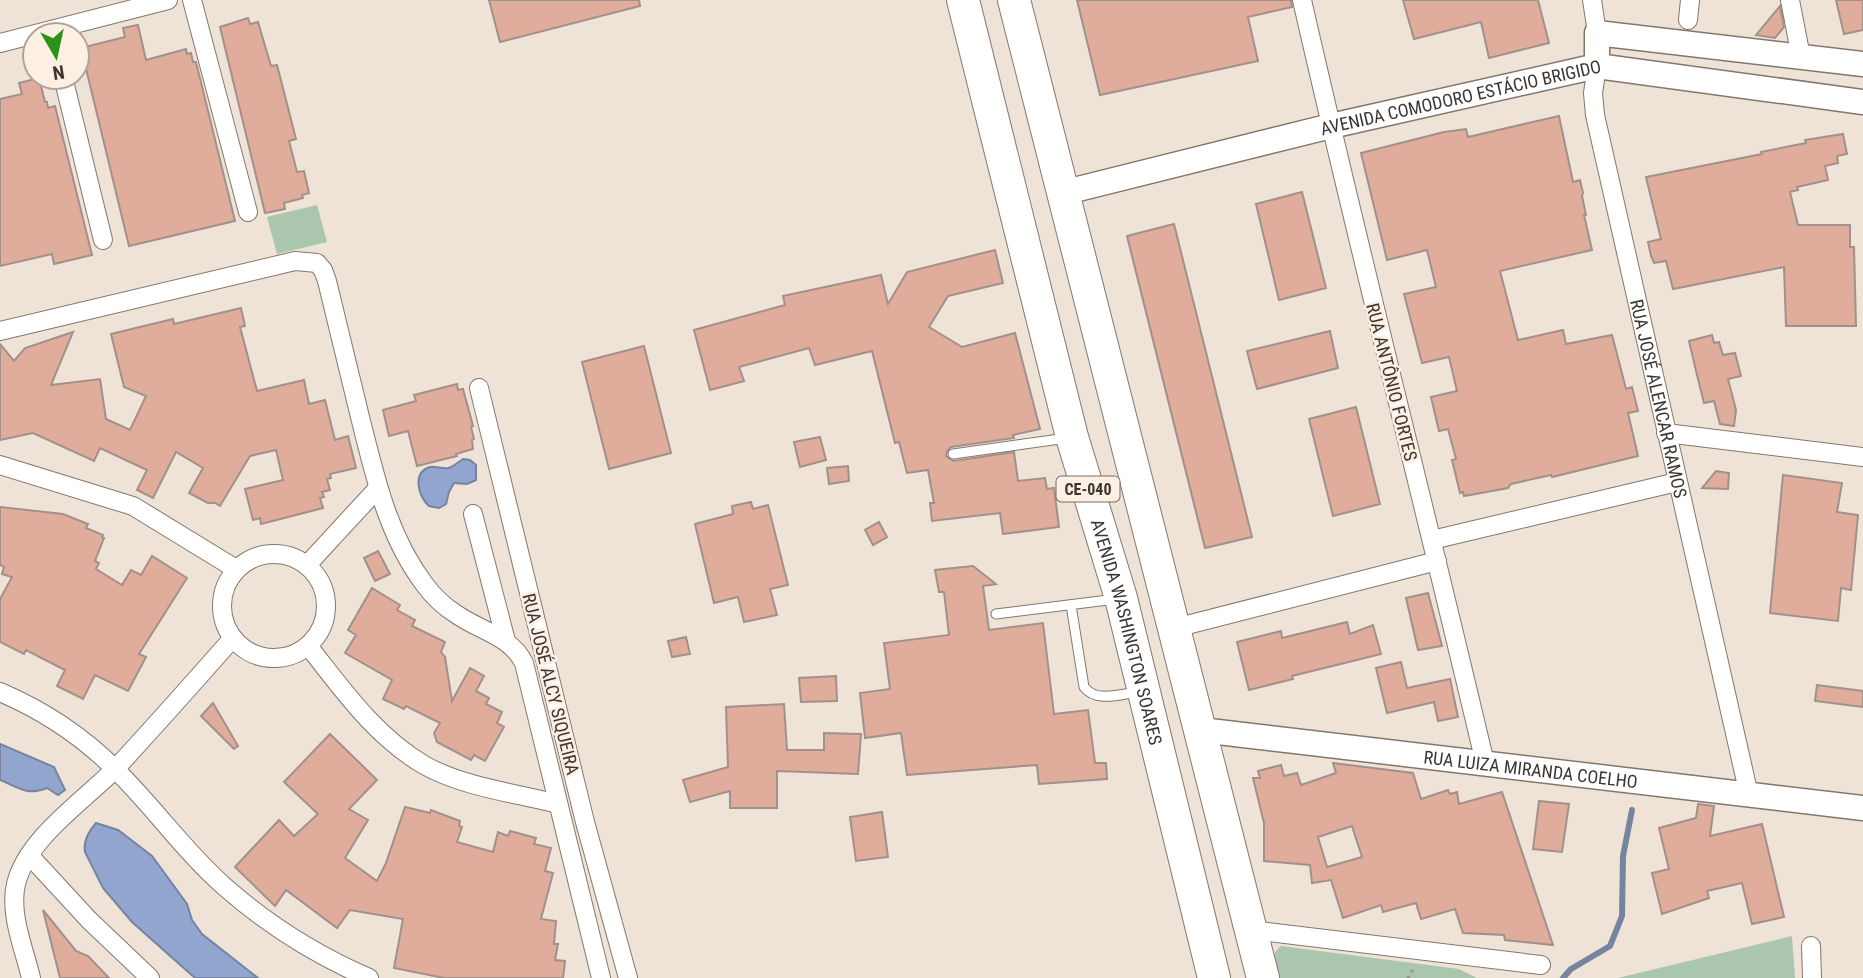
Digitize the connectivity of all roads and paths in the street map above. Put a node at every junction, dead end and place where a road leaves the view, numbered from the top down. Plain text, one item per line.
1 (168, 0) edge
2 (192, 0) edge
3 (963, 0) edge
4 (1014, 0) edge
5 (1302, 0) edge
6 (1592, 0) edge
7 (1690, 0) edge
8 (1790, 0) edge
9 (91, 21) edge
10 (1686, 30) junction
11 (1597, 33) junction
12 (21, 39) edge
13 (0, 43) edge
14 (1801, 57) junction
15 (1863, 64) edge
16 (1597, 66) junction
17 (67, 91) edge
18 (1863, 102) edge
19 (1331, 126) junction
20 (1062, 193) junction
21 (248, 212) dead end
22 (103, 240) dead end
23 (0, 331) edge
24 (479, 388) dead end
25 (1666, 433) junction
26 (1072, 437) junction
27 (953, 454) dead end
28 (1863, 457) edge
29 (0, 465) edge
30 (1677, 482) junction
31 (378, 488) junction
32 (473, 514) dead end
33 (1432, 540) junction
34 (1437, 561) junction
35 (307, 565) junction
36 (236, 569) junction
37 (1121, 598) junction
38 (1071, 605) junction
39 (996, 614) dead end
40 (1175, 628) junction
41 (232, 639) junction
42 (506, 641) junction
43 (309, 647) junction
44 (0, 692) edge
45 (1144, 692) junction
46 (1201, 730) junction
47 (1485, 763) junction
48 (115, 768) junction
49 (1749, 794) junction
50 (558, 804) junction
51 (1863, 808) edge
52 (29, 855) junction
53 (1251, 930) junction
54 (1811, 946) dead end
55 (1541, 965) dead end
56 (1414, 968) dead end
57 (31, 978) edge
58 (150, 978) edge
59 (369, 978) edge
60 (601, 978) edge
61 (628, 978) edge
62 (1214, 978) edge
63 (1263, 978) edge
64 (1408, 978) edge
65 (1812, 978) edge

1 - 9 street
2 - 21 street
3 - 26 highway, AVENIDA WASHINGTON SOARES / CE-040
4 - 20 highway, CE-040
5 - 19 street, RUA ANTÔNIO FORTES
6 - 11 street, RUA JOSÉ ALENCAR RAMOS
7 - 10 street
8 - 14 street
10 - 11 main road, AVENIDA COMODORO ESTÁCIO BRIGIDO
10 - 14 main road, AVENIDA COMODORO ESTÁCIO BRIGIDO
11 - 16 main road, RUA JOSÉ ALENCAR RAMOS
12 - 13 street
14 - 15 main road, AVENIDA COMODORO ESTÁCIO BRIGIDO
16 - 18 main road, AVENIDA COMODORO ESTÁCIO BRIGIDO
16 - 19 main road, AVENIDA COMODORO ESTÁCIO BRIGIDO
16 - 25 street, RUA JOSÉ ALENCAR RAMOS
17 - 22 street
19 - 20 main road, AVENIDA COMODORO ESTÁCIO BRIGIDO
19 - 33 street, RUA ANTÔNIO FORTES
20 - 40 highway, CE-040
23 - 31 street
24 - 61 street, RUA JOSÉ ALCY SIQUEIRA
25 - 28 street
25 - 30 street, RUA JOSÉ ALENCAR RAMOS
26 - 27 lane
26 - 37 highway, AVENIDA WASHINGTON SOARES / CE-040
29 - 36 street
30 - 33 street
30 - 49 street, RUA JOSÉ ALENCAR RAMOS
31 - 35 street
31 - 42 street
32 - 42 street
33 - 34 street, RUA ANTÔNIO FORTES
34 - 40 street
34 - 47 street, RUA ANTÔNIO FORTES
35 - 36 street
35 - 43 street
36 - 41 street
37 - 38 lane
37 - 45 highway, AVENIDA WASHINGTON SOARES / CE-040
38 - 39 lane
38 - 45 lane
40 - 46 highway, CE-040
41 - 43 street
41 - 48 street
42 - 50 street
43 - 50 street
44 - 48 street
45 - 62 highway, AVENIDA WASHINGTON SOARES / CE-040
46 - 47 main road, RUA LUIZA MIRANDA COELHO
46 - 53 highway, CE-040
47 - 49 main road, RUA LUIZA MIRANDA COELHO
48 - 52 street
48 - 59 street
49 - 51 main road, RUA LUIZA MIRANDA COELHO
50 - 60 street
52 - 57 street
52 - 58 street
53 - 55 street
53 - 63 highway, CE-040
54 - 65 street
56 - 64 path

